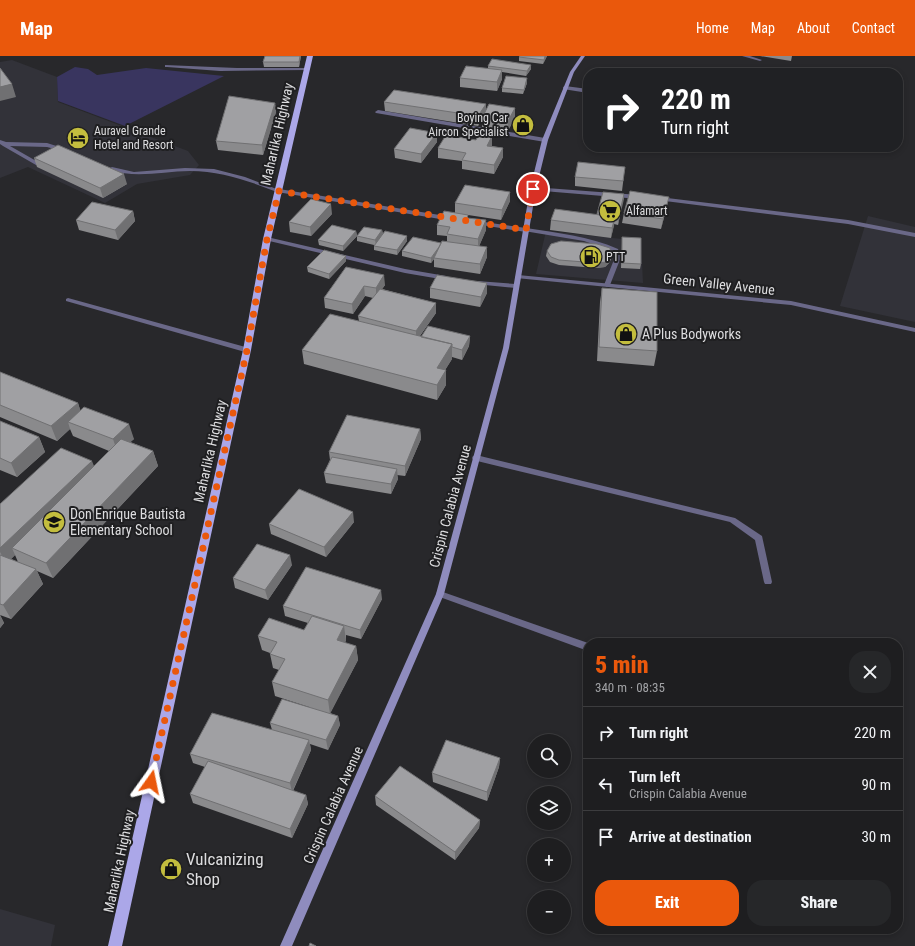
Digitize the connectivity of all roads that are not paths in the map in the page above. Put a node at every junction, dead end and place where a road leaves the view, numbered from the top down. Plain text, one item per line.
1 (310, 56) edge
2 (583, 56) edge
3 (744, 56) edge
4 (760, 60) dead end
5 (167, 66) dead end
6 (307, 69) junction
7 (565, 88) junction
8 (583, 90) edge
9 (378, 112) dead end
10 (545, 140) junction
11 (2, 143) edge
12 (71, 152) edge
13 (36, 163) edge
14 (106, 167) edge
15 (533, 189) junction
16 (279, 191) junction
17 (646, 198) edge
18 (654, 199) edge
19 (456, 219) edge
20 (472, 222) edge
21 (526, 230) junction
22 (915, 235) edge
23 (267, 239) junction
24 (518, 277) junction
25 (452, 279) edge
26 (468, 282) edge
27 (607, 285) junction
28 (516, 286) junction
29 (68, 300) dead end
30 (915, 330) edge
31 (247, 350) junction
32 (476, 458) junction
33 (768, 582) dead end
34 (440, 594) junction
35 (583, 645) edge
36 (115, 946) edge
37 (286, 946) edge

1 - 6 main road, Maharlika Highway
2 - 7 main road, Crispin Calabia Avenue
3 - 4 street
5 - 6 street
6 - 16 main road, Maharlika Highway
7 - 8 street
7 - 10 main road, Crispin Calabia Avenue
9 - 10 street
10 - 15 main road, Crispin Calabia Avenue
11 - 12 street
11 - 13 street
14 - 16 street
15 - 17 street
15 - 21 main road, Crispin Calabia Avenue
16 - 19 street
16 - 23 main road, Maharlika Highway
18 - 22 street
20 - 21 street
21 - 24 main road, Crispin Calabia Avenue
21 - 27 street
23 - 25 street
23 - 31 main road, Maharlika Highway
24 - 27 street, Green Valley Avenue
24 - 28 main road, Crispin Calabia Avenue
26 - 28 street
27 - 30 street, Green Valley Avenue
28 - 32 main road, Crispin Calabia Avenue
29 - 31 street
31 - 36 main road, Maharlika Highway
32 - 33 street
32 - 34 main road, Crispin Calabia Avenue
34 - 35 street
34 - 37 main road, Crispin Calabia Avenue

